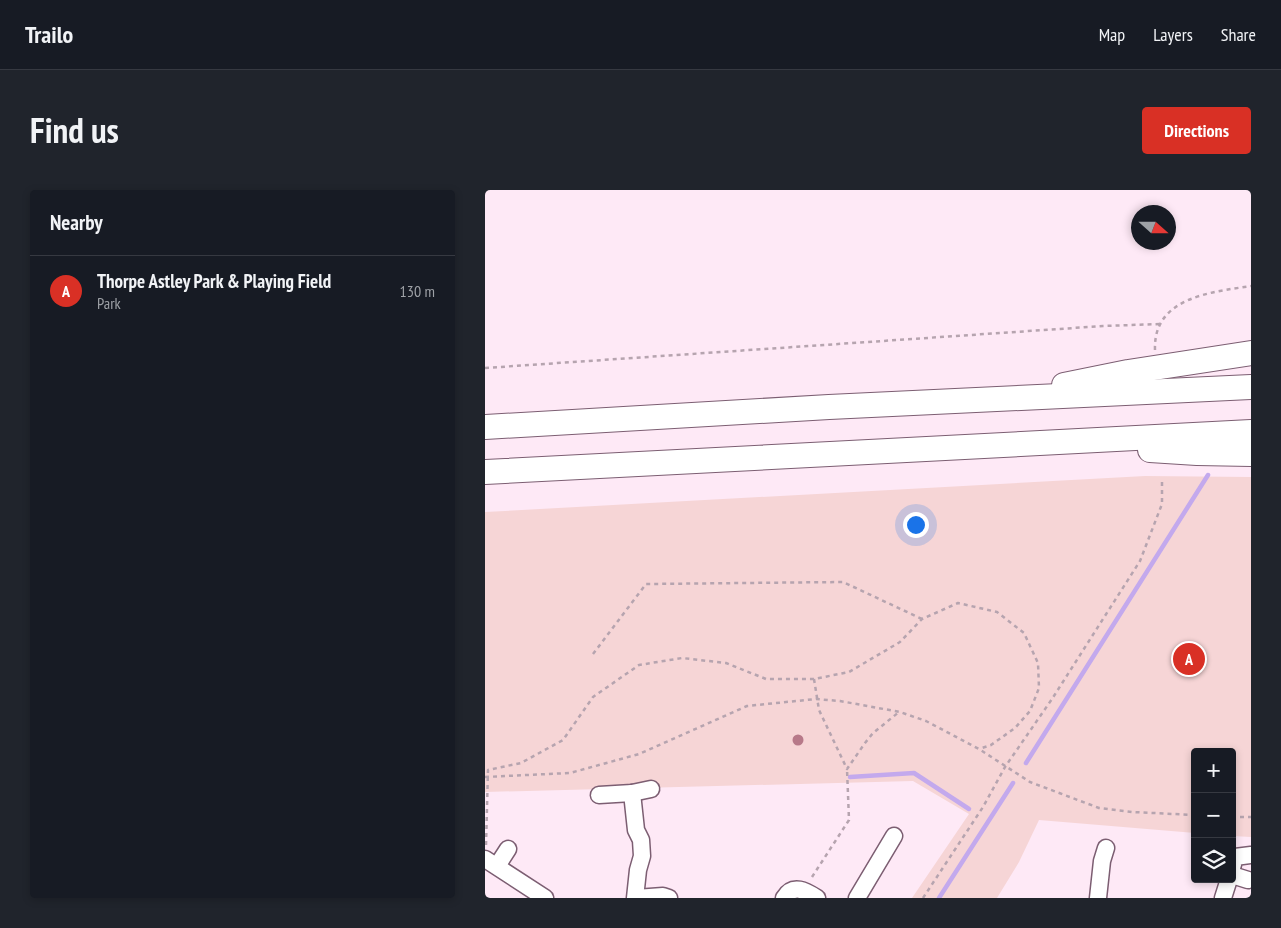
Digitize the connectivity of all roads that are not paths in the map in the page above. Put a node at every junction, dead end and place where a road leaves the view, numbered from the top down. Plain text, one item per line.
1 (1251, 353) edge
2 (1251, 387) edge
3 (987, 400) junction
4 (485, 427) edge
5 (1251, 432) edge
6 (1038, 442) junction
7 (1251, 454) edge
8 (485, 472) edge
9 (651, 789) dead end
10 (632, 793) junction
11 (599, 795) dead end
12 (895, 836) dead end
13 (1107, 848) dead end
14 (508, 849) dead end
15 (491, 862) edge
16 (1228, 883) edge
17 (810, 894) edge
18 (545, 898) edge
19 (635, 898) edge
20 (669, 898) edge
21 (784, 898) edge
22 (857, 898) edge
23 (1098, 898) edge
24 (1223, 898) edge

1 - 3 highway
2 - 3 highway
3 - 4 highway
5 - 6 highway
6 - 7 highway
6 - 8 highway
9 - 10 street
10 - 11 street
10 - 19 street
12 - 22 street
13 - 23 street
14 - 15 street
15 - 18 street
16 - 24 street
17 - 21 street
19 - 20 street

